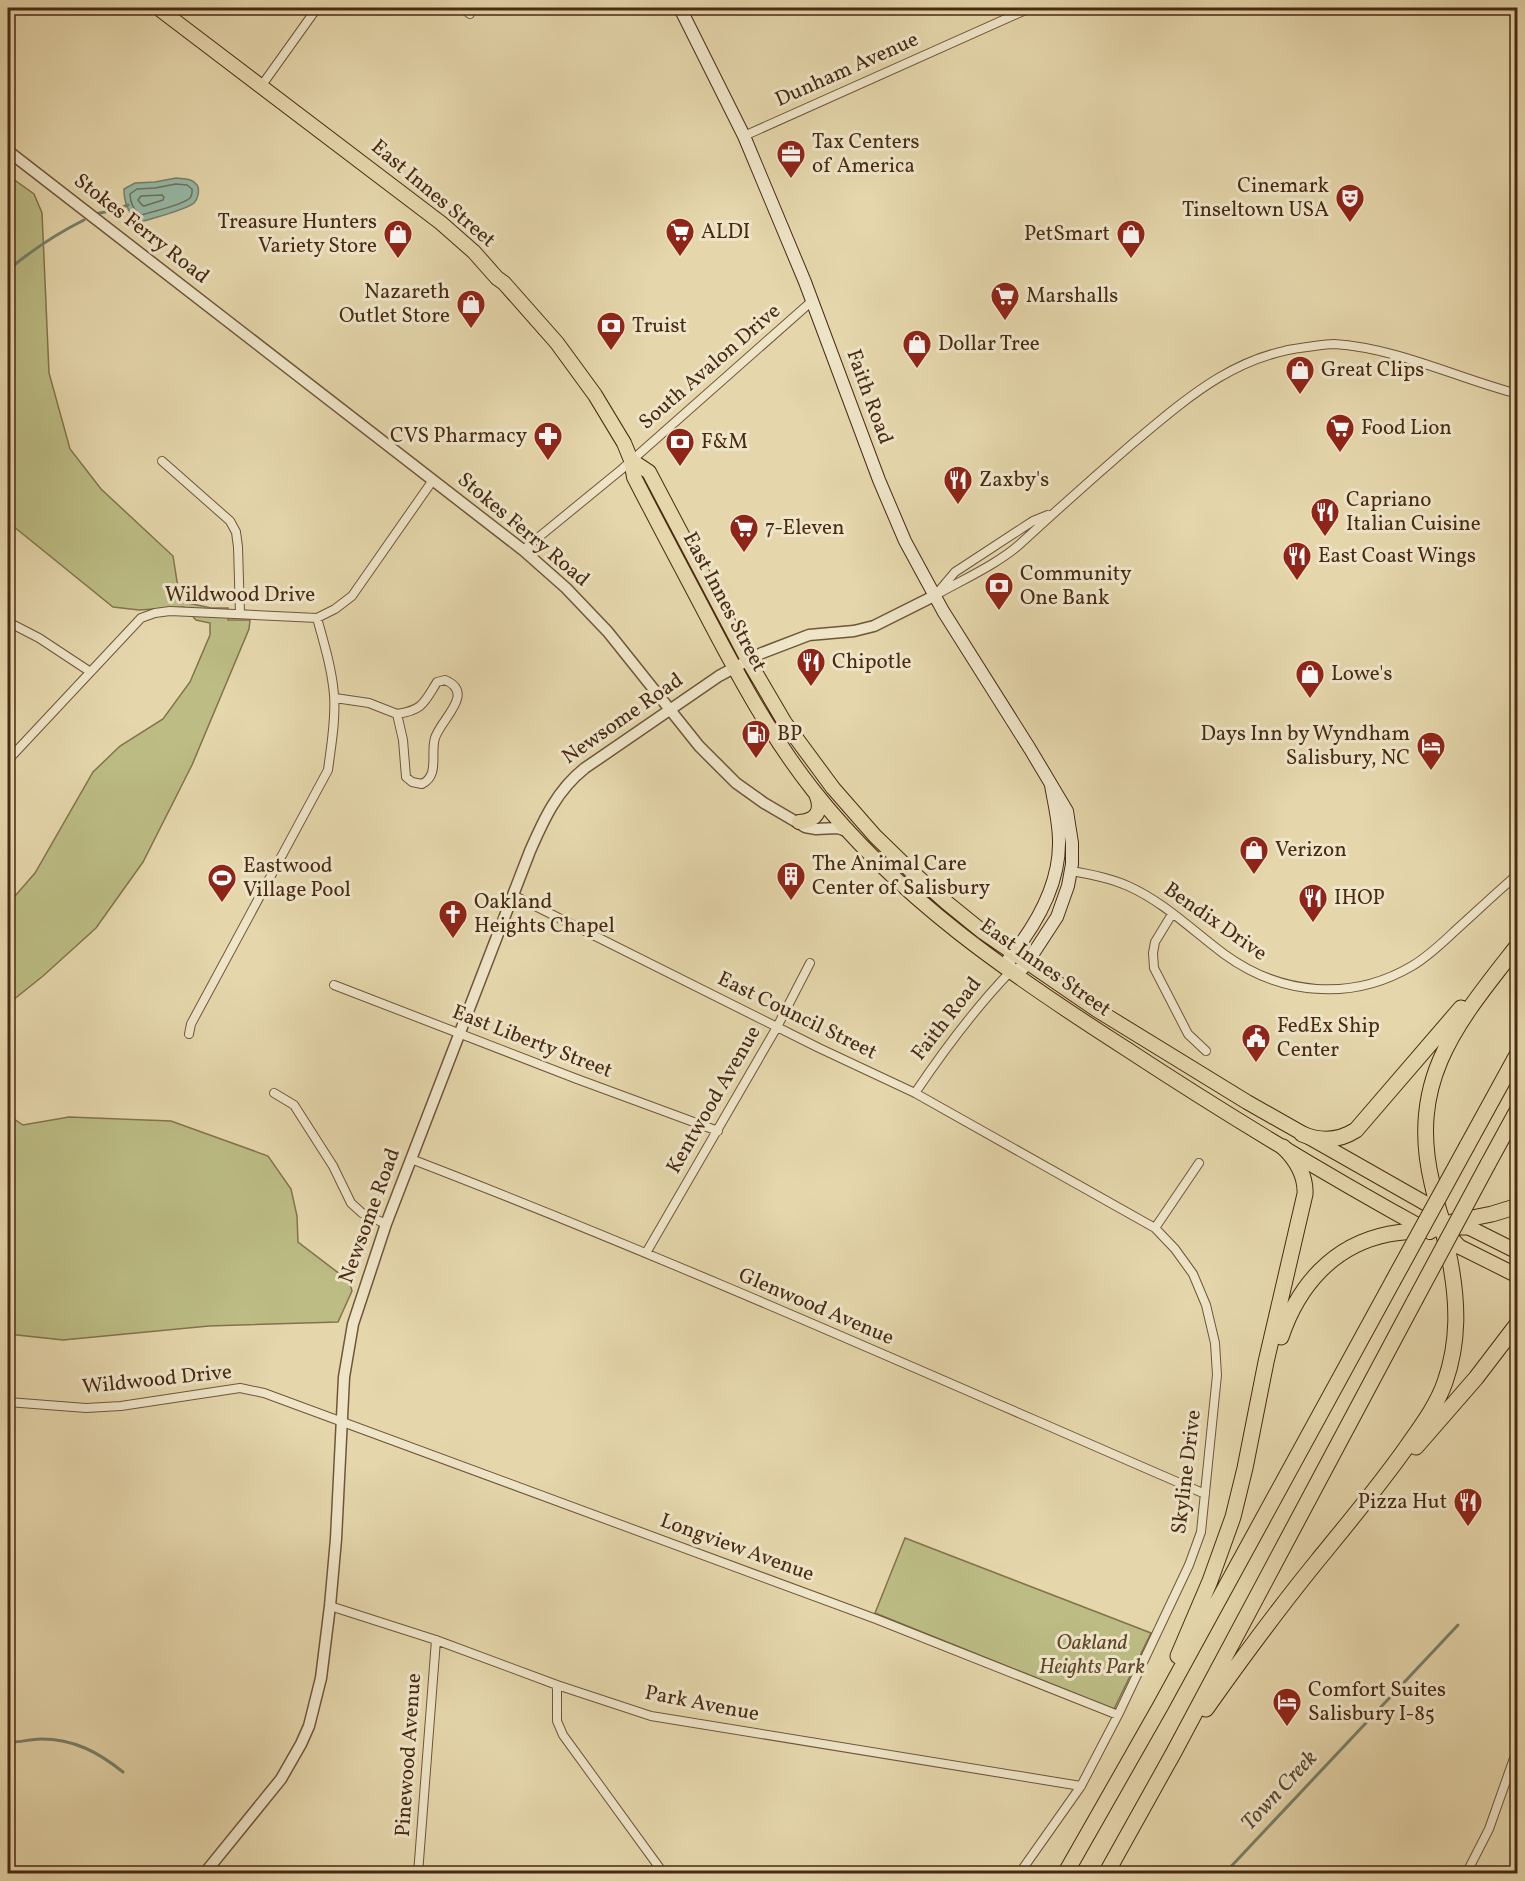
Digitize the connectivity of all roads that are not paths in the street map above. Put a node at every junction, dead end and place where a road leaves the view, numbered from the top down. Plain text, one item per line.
1 (158, 8) edge
2 (317, 8) edge
3 (462, 8) edge
4 (1030, 8) edge
5 (685, 9) edge
6 (470, 14) dead end
7 (262, 85) junction
8 (744, 136) junction
9 (8, 151) edge
10 (812, 301) junction
11 (1518, 394) edge
12 (631, 460) junction
13 (162, 461) dead end
14 (433, 480) junction
15 (524, 550) junction
16 (934, 596) junction
17 (240, 614) junction
18 (317, 618) junction
19 (8, 622) edge
20 (748, 660) junction
21 (734, 667) junction
22 (90, 671) junction
23 (334, 698) junction
24 (669, 710) junction
25 (397, 714) junction
26 (8, 759) edge
27 (1051, 785) junction
28 (813, 790) junction
29 (799, 822) junction
30 (851, 834) junction
31 (1071, 871) junction
32 (1518, 874) edge
33 (513, 895) junction
34 (1172, 914) junction
35 (1518, 944) edge
36 (1014, 954) junction
37 (810, 963) dead end
38 (1027, 963) junction
39 (1011, 971) junction
40 (334, 985) dead end
41 (777, 1027) junction
42 (190, 1032) dead end
43 (459, 1034) junction
44 (1206, 1051) dead end
45 (1518, 1053) edge
46 (274, 1093) dead end
47 (915, 1093) junction
48 (1518, 1109) edge
49 (717, 1131) junction
50 (1302, 1134) junction
51 (1283, 1148) junction
52 (411, 1159) junction
53 (1199, 1163) dead end
54 (1518, 1206) edge
55 (386, 1224) junction
56 (1442, 1226) junction
57 (1155, 1228) junction
58 (1518, 1252) edge
59 (646, 1253) junction
60 (1518, 1276) edge
61 (1518, 1323) edge
62 (8, 1402) edge
63 (342, 1421) junction
64 (1252, 1438) junction
65 (1205, 1494) junction
66 (1362, 1507) junction
67 (330, 1606) junction
68 (436, 1640) junction
69 (557, 1686) junction
70 (1160, 1707) junction
71 (1118, 1715) junction
72 (1517, 1749) edge
73 (1174, 1752) junction
74 (1081, 1786) junction
75 (204, 1874) edge
76 (418, 1874) edge
77 (664, 1874) edge
78 (1019, 1874) edge
79 (1065, 1874) edge
80 (1106, 1874) edge
81 (1466, 1874) edge

1 - 7 main road, East Innes Street
2 - 7 street
3 - 6 street
4 - 8 street, Dunham Avenue
5 - 8 main road, Faith Road
7 - 12 main road, East Innes Street
8 - 10 main road, Faith Road
9 - 14 street, Stokes Ferry Road
10 - 12 street, South Avalon Drive
10 - 16 main road, Faith Road
11 - 16 street
12 - 15 street, South Avalon Drive
12 - 20 main road, East Innes Street
12 - 21 main road, East Innes Street
13 - 17 street
14 - 15 street, Stokes Ferry Road
14 - 18 street, Wildwood Drive
15 - 24 street, Stokes Ferry Road
16 - 20 street, Newsome Road
16 - 27 main road, Faith Road
17 - 18 street, Wildwood Drive
17 - 22 street, Wildwood Drive
18 - 23 street
19 - 22 street
20 - 21 street, Newsome Road
20 - 36 main road, East Innes Street
21 - 24 street, Newsome Road
21 - 28 main road, East Innes Street
22 - 26 street, Wildwood Drive
23 - 25 street
23 - 42 street
24 - 29 street, Stokes Ferry Road
24 - 33 street, Newsome Road
25 - 25 street
27 - 31 main road, Faith Road
27 - 36 main road, Faith Road
28 - 29 main road
28 - 30 main road, East Innes Street
29 - 30 street, Stokes Ferry Road
30 - 39 main road, East Innes Street
31 - 34 street, Bendix Drive
31 - 38 main road, Faith Road
32 - 34 street, Bendix Drive
33 - 41 street, East Council Street
33 - 43 street, Newsome Road
34 - 44 street
35 - 50 highway
35 - 56 highway
36 - 38 main road, East Innes Street
36 - 39 main road, Faith Road
37 - 41 street, Kentwood Avenue
38 - 39 main road, Faith Road
38 - 50 main road, East Innes Street
39 - 47 street, Faith Road
39 - 51 main road, East Innes Street
40 - 43 street, East Liberty Street
41 - 47 street, East Council Street
41 - 49 street, Kentwood Avenue
43 - 49 street, East Liberty Street
43 - 52 street, Newsome Road
45 - 70 highway, bridge
46 - 55 street
47 - 57 street, East Council Street
48 - 73 highway, bridge
49 - 59 street, Kentwood Avenue
50 - 56 main road, East Innes Street
51 - 56 main road, East Innes Street
51 - 64 highway
52 - 55 street, Newsome Road
52 - 59 street, Glenwood Avenue
53 - 57 street
54 - 56 highway
55 - 63 street, Newsome Road
56 - 58 main road, East Innes Street
56 - 60 main road, East Innes Street
56 - 64 highway
56 - 66 highway
57 - 65 street, Skyline Drive
59 - 65 street, Glenwood Avenue
61 - 66 highway
62 - 63 street, Wildwood Drive
63 - 67 street, Newsome Road
63 - 71 street, Longview Avenue
64 - 70 highway
65 - 71 street, Skyline Drive
66 - 73 highway
67 - 68 street, Park Avenue
67 - 75 street, Newsome Road
68 - 69 street, Park Avenue
68 - 76 street, Pinewood Avenue
69 - 74 street, Park Avenue
69 - 77 street
70 - 79 highway
71 - 74 street, Skyline Drive
72 - 81 street
73 - 80 highway
74 - 78 street, Skyline Drive

